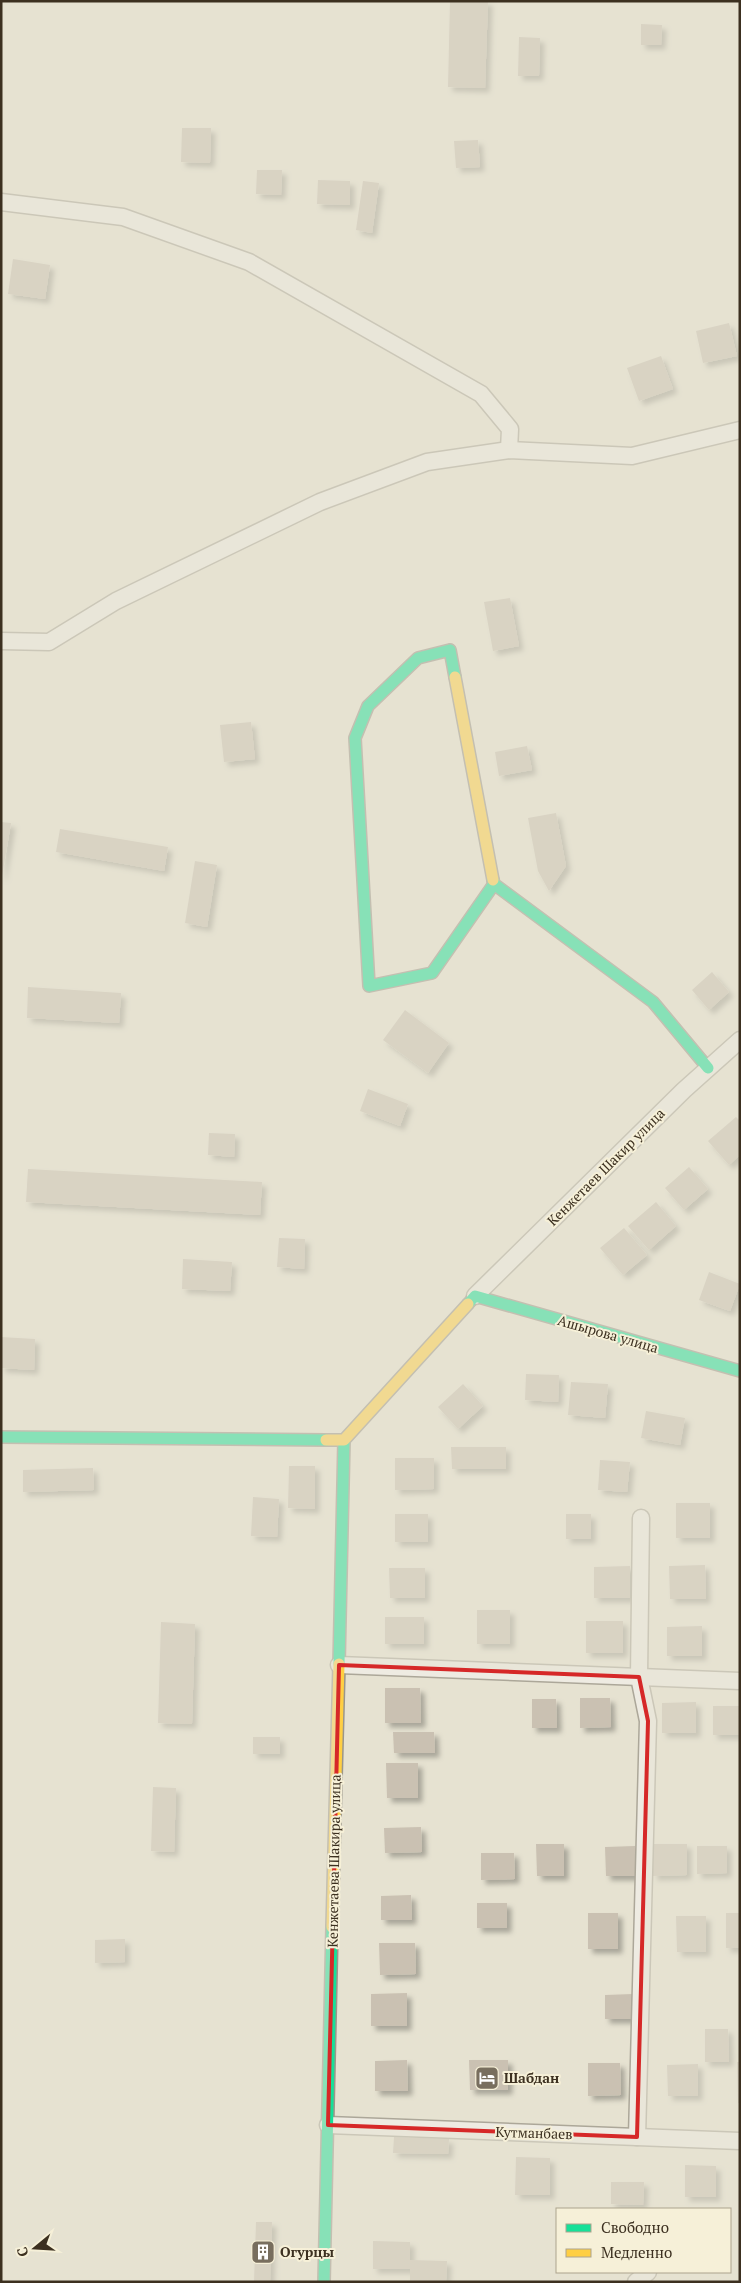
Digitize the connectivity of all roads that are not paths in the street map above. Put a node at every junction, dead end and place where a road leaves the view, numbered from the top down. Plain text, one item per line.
1 (1, 202) edge
2 (740, 430) edge
3 (508, 450) junction
4 (1, 641) edge
5 (494, 884) junction
6 (740, 1040) edge
7 (708, 1068) junction
8 (476, 1296) junction
9 (740, 1371) edge
10 (1, 1437) edge
11 (344, 1440) junction
12 (641, 1518) dead end
13 (339, 1665) junction
14 (639, 1678) junction
15 (740, 1682) edge
16 (328, 2124) junction
17 (637, 2137) junction
18 (740, 2141) edge
19 (647, 2273) edge
20 (324, 2282) edge
21 (636, 2282) edge

1 - 3 street
2 - 3 street
3 - 4 street
5 - 5 street
5 - 7 street
6 - 7 street, Кенжетаев Шакир улица
7 - 8 street, Кенжетаев Шакир улица
8 - 9 street, Ашырова улица
8 - 11 street
10 - 11 street
11 - 13 street, Кенжетаева Шакира улица
12 - 14 street
13 - 14 street
13 - 16 street, Кенжетаева Шакира улица
14 - 15 street
14 - 17 street
16 - 17 street, Кутманбаев
16 - 20 street, Кенжетаева Шакира улица
17 - 18 street, Кутманбаев
19 - 21 street

